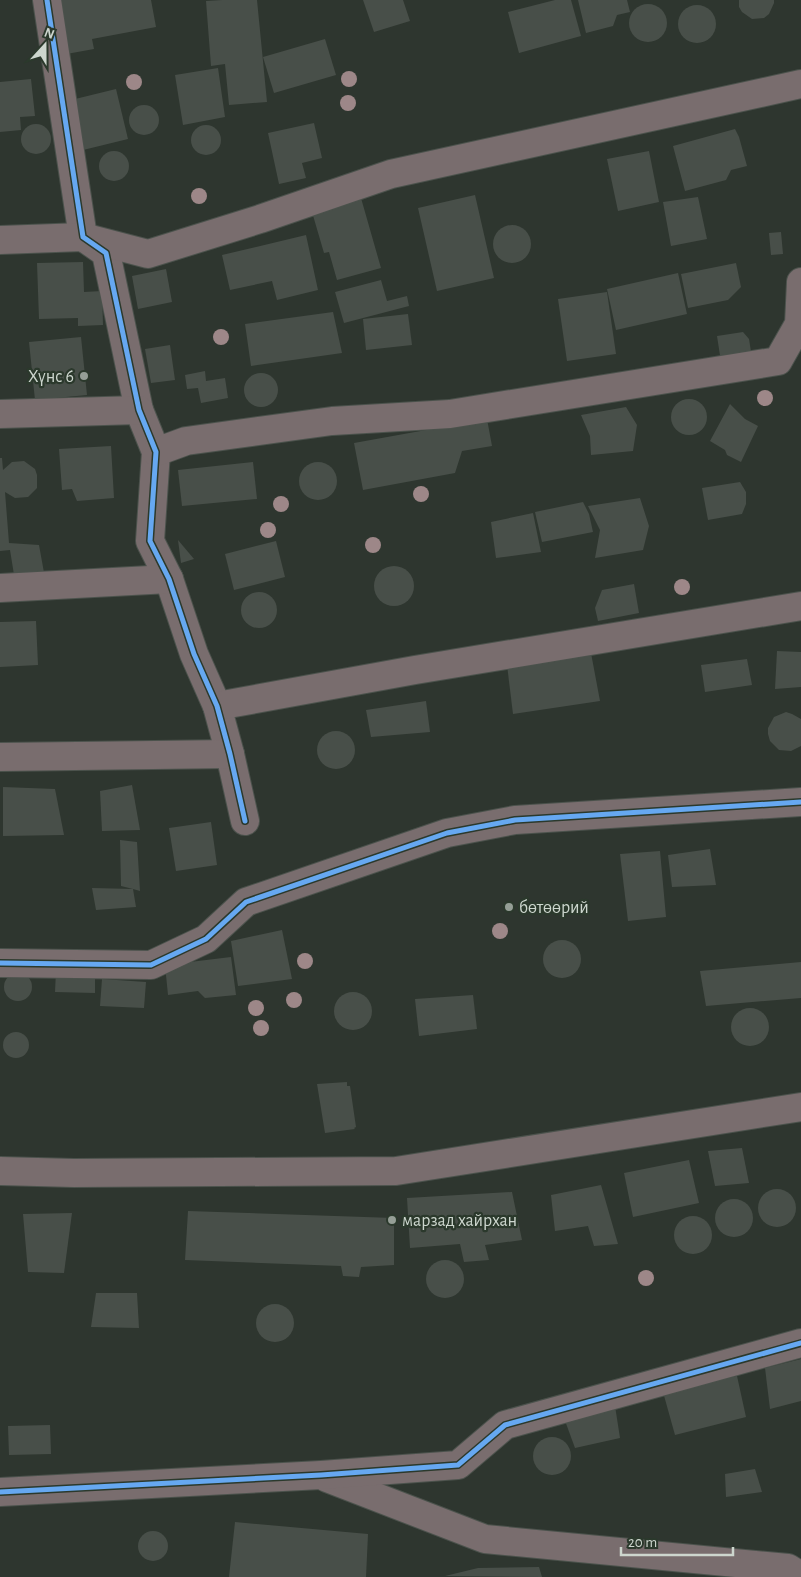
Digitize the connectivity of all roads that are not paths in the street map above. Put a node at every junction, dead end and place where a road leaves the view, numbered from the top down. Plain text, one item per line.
1 (47, 0) edge
2 (801, 84) edge
3 (83, 238) junction
4 (0, 240) edge
5 (801, 282) edge
6 (139, 410) junction
7 (0, 414) edge
8 (156, 452) junction
9 (169, 579) junction
10 (0, 588) edge
11 (801, 606) edge
12 (217, 706) junction
13 (230, 754) junction
14 (0, 757) edge
15 (801, 802) edge
16 (245, 821) dead end
17 (0, 963) edge
18 (801, 1106) edge
19 (0, 1171) edge
20 (801, 1343) edge
21 (321, 1475) junction
22 (0, 1492) edge
23 (801, 1576) edge

1 - 3 street
2 - 3 street
3 - 4 street
3 - 6 street
5 - 8 street
6 - 7 street
6 - 8 street
8 - 9 street
9 - 10 street
9 - 12 street
11 - 12 street
12 - 13 street
13 - 14 street
13 - 16 street
15 - 17 street
18 - 19 street
20 - 21 street
21 - 22 street
21 - 23 street

